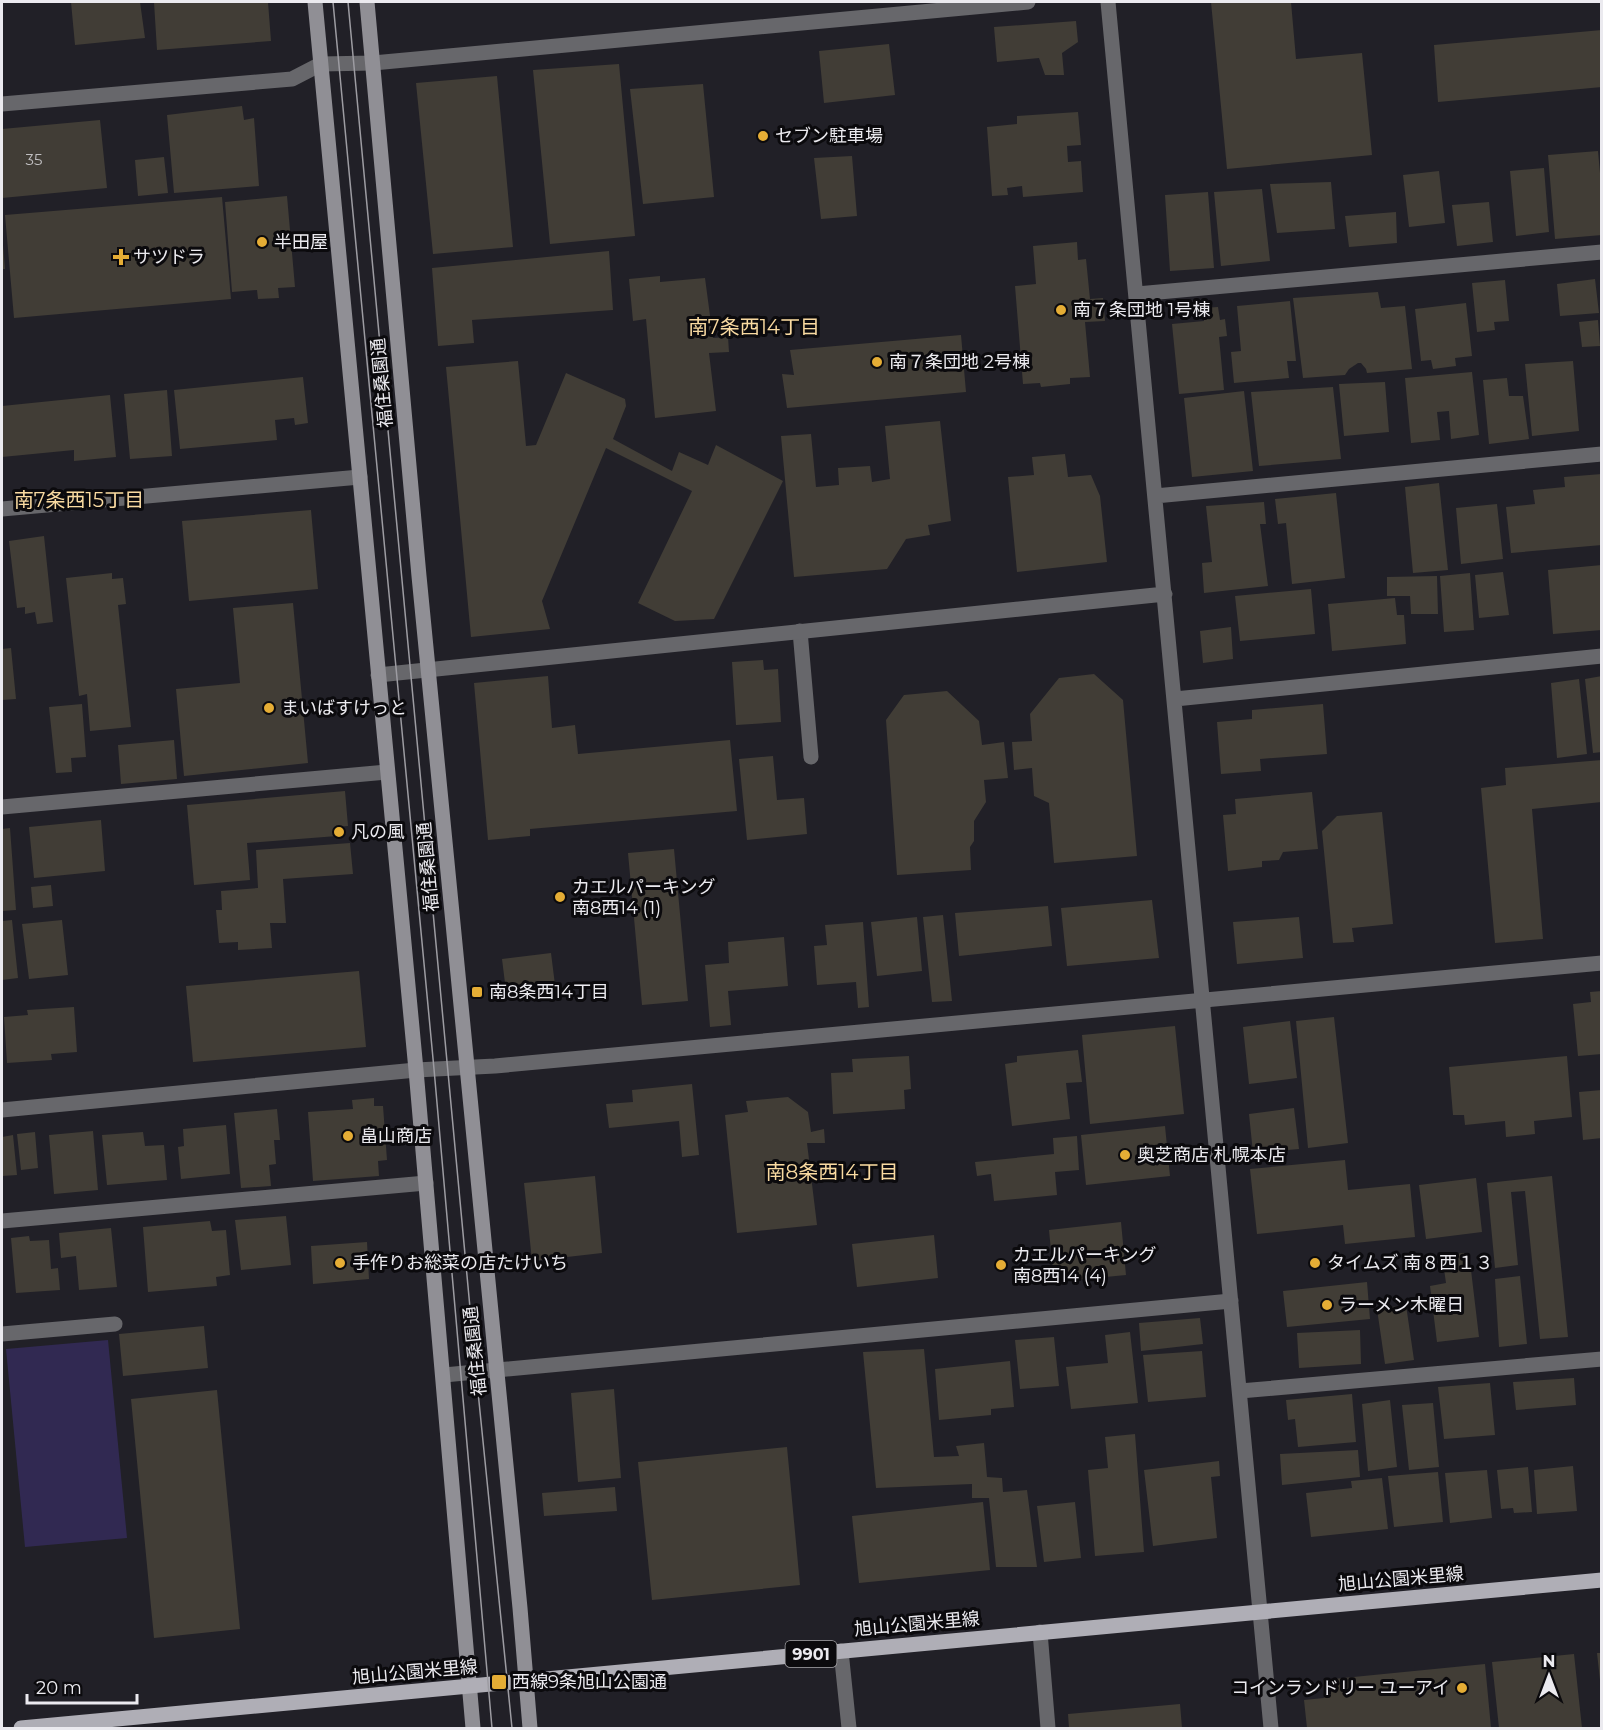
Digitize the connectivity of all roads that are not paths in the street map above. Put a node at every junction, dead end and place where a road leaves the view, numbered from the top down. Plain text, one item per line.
1 (315, 2) edge
2 (367, 2) edge
3 (1028, 2) edge
4 (1108, 2) edge
5 (373, 63) junction
6 (321, 64) junction
7 (2, 104) edge
8 (1602, 252) edge
9 (1137, 294) junction
10 (1602, 454) edge
11 (360, 477) junction
12 (1155, 496) junction
13 (2, 509) edge
14 (1165, 594) junction
15 (800, 631) junction
16 (1602, 656) edge
17 (430, 669) junction
18 (378, 675) junction
19 (1175, 699) junction
20 (811, 757) dead end
21 (387, 772) junction
22 (2, 807) edge
23 (1602, 963) edge
24 (1203, 999) junction
25 (466, 1068) junction
26 (416, 1070) junction
27 (2, 1110) edge
28 (426, 1184) junction
29 (2, 1221) edge
30 (1231, 1301) junction
31 (115, 1324) dead end
32 (2, 1334) edge
33 (1602, 1359) edge
34 (496, 1370) junction
35 (444, 1376) junction
36 (1240, 1391) junction
37 (1602, 1580) edge
38 (1261, 1611) junction
39 (1040, 1632) junction
40 (841, 1651) junction
41 (526, 1681) junction
42 (469, 1686) junction
43 (137, 1723) edge
44 (21, 1728) edge
45 (473, 1728) edge
46 (530, 1728) edge
47 (849, 1728) edge
48 (1048, 1728) edge
49 (1271, 1728) edge

1 - 6 street, 福住桑園通
2 - 5 street, 福住桑園通
3 - 5 street
4 - 9 street
5 - 6 street
5 - 17 street, 福住桑園通
6 - 7 street
6 - 11 street, 福住桑園通
8 - 9 street
9 - 12 street
10 - 12 street
11 - 13 street
11 - 18 street, 福住桑園通
12 - 14 street
14 - 15 street
14 - 19 street
15 - 17 street
15 - 20 street
16 - 19 street
17 - 18 street
17 - 25 street, 福住桑園通
18 - 21 street, 福住桑園通
19 - 24 street
21 - 22 street
21 - 26 street, 福住桑園通
23 - 24 street
24 - 25 street
24 - 30 street
25 - 26 street
25 - 34 street, 福住桑園通
26 - 27 street
26 - 28 street, 福住桑園通
28 - 29 street
28 - 35 street, 福住桑園通
30 - 34 street
30 - 36 street
31 - 32 street
33 - 36 street
34 - 35 street
34 - 41 street, 福住桑園通
35 - 42 street, 福住桑園通
36 - 38 street
37 - 38 main road, 旭山公園米里線 / 9901
38 - 39 main road, 旭山公園米里線 / 9901
38 - 49 street
39 - 40 main road, 旭山公園米里線 / 9901
39 - 48 street
40 - 41 main road, 旭山公園米里線 / 9901
40 - 47 street
41 - 42 main road, 旭山公園米里線 / 9901
41 - 46 street, 福住桑園通
42 - 43 main road, 旭山公園米里線 / 9901
42 - 45 street, 福住桑園通
43 - 44 main road, 旭山公園米里線 / 9901

